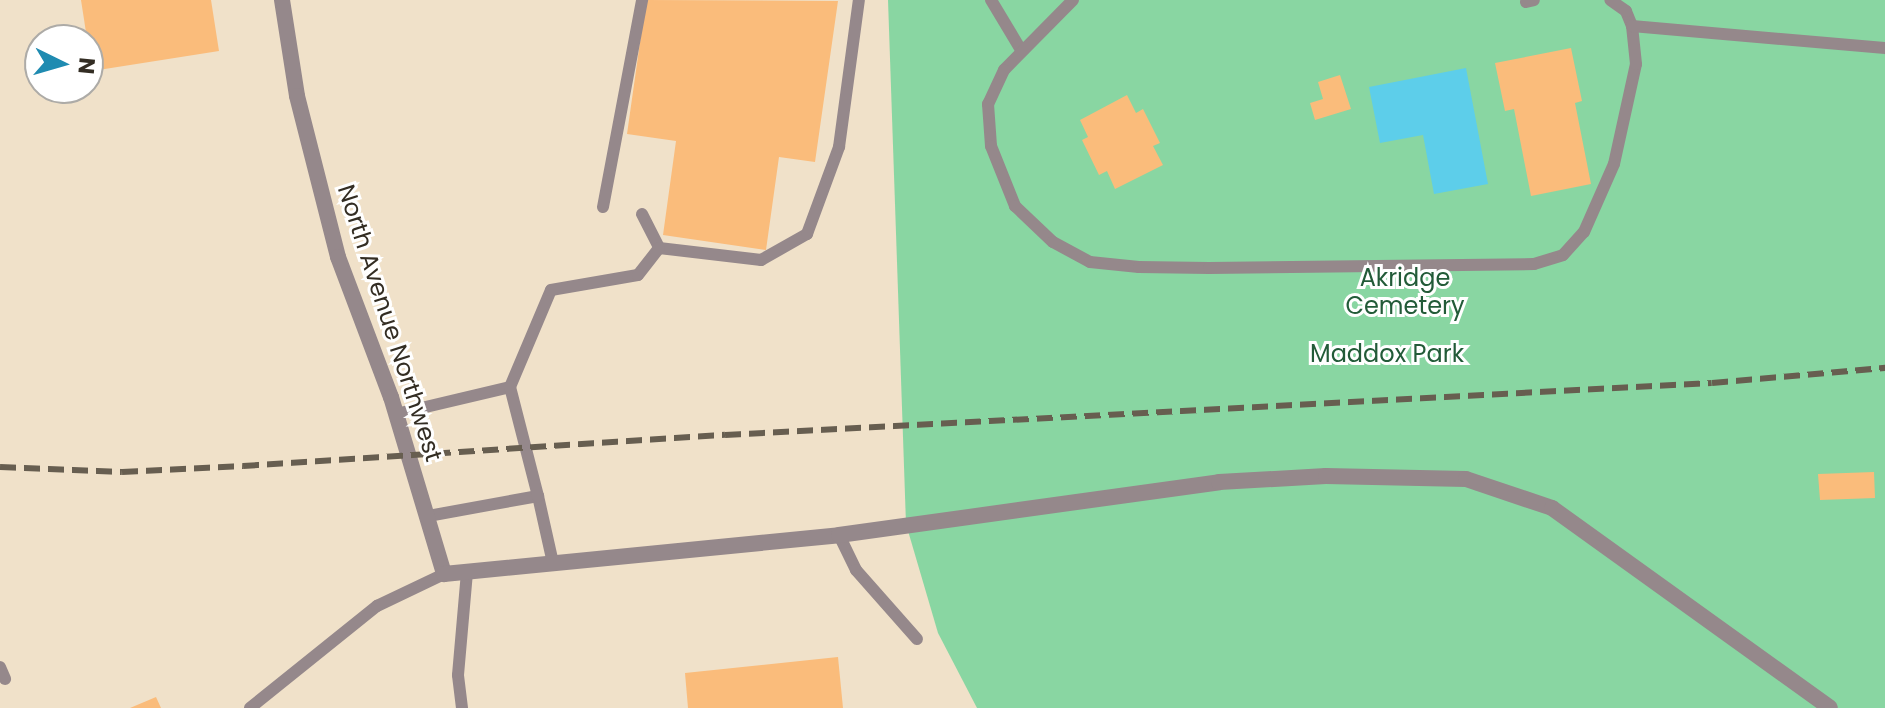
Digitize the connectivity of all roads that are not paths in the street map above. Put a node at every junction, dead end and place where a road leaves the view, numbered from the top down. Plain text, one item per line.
1 (282, 0) edge
2 (642, 0) edge
3 (859, 0) edge
4 (991, 0) edge
5 (1073, 0) edge
6 (1610, 0) edge
7 (1632, 26) junction
8 (1885, 48) edge
9 (1021, 50) junction
10 (603, 207) dead end
11 (642, 214) dead end
12 (659, 248) junction
13 (510, 387) junction
14 (396, 414) junction
15 (538, 496) junction
16 (428, 516) junction
17 (839, 535) junction
18 (553, 563) junction
19 (467, 572) junction
20 (444, 574) junction
21 (917, 639) dead end
22 (250, 708) edge
23 (462, 708) edge
24 (1830, 708) edge

1 - 14 street, North Avenue Northwest
2 - 10 lane
3 - 12 lane
4 - 9 lane
5 - 9 lane
6 - 7 lane
7 - 8 lane
7 - 9 lane
11 - 12 lane
12 - 13 lane
13 - 14 lane
13 - 15 lane
14 - 16 street, North Avenue Northwest
15 - 16 lane
15 - 18 lane
16 - 20 street, North Avenue Northwest
17 - 18 street
17 - 21 lane
17 - 24 street
18 - 19 street
19 - 20 street
19 - 23 lane
20 - 22 lane

